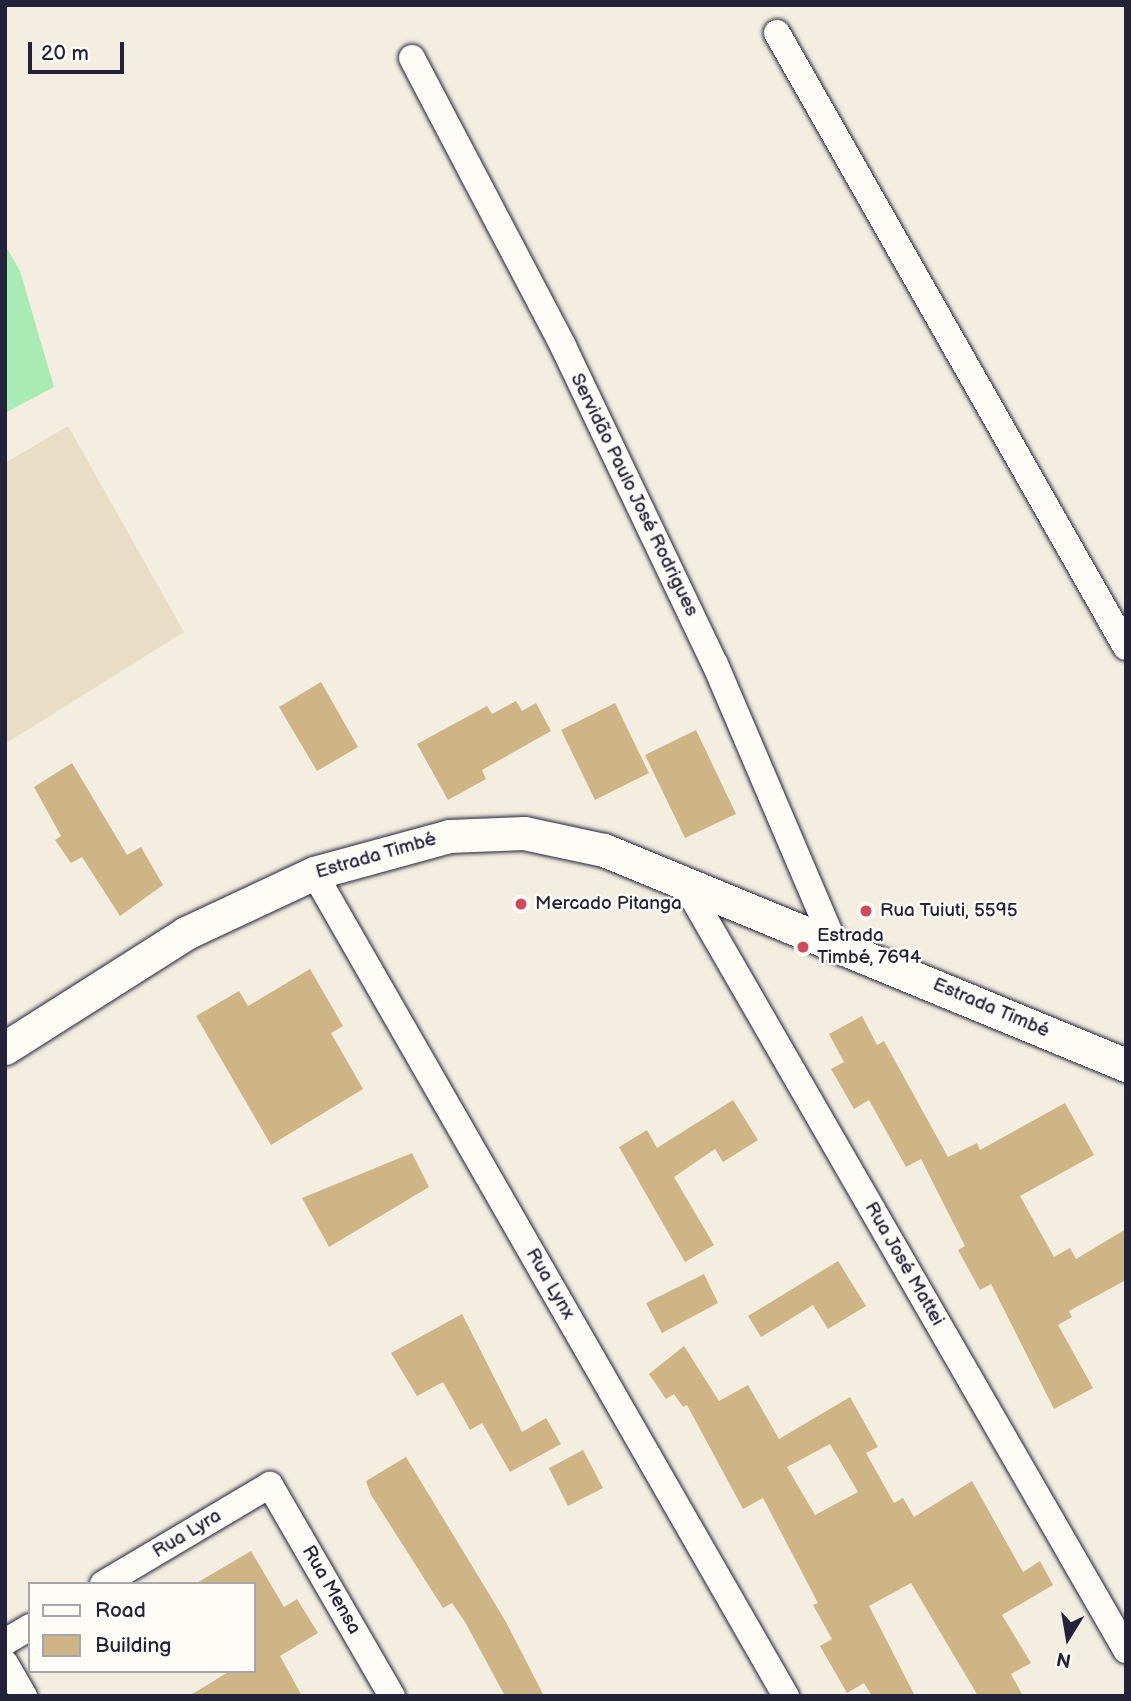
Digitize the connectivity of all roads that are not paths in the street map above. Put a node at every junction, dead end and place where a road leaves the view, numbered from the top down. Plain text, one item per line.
1 (777, 33) dead end
2 (412, 58) dead end
3 (1126, 647) edge
4 (314, 873) junction
5 (682, 879) junction
6 (834, 943) junction
7 (5, 1048) edge
8 (1126, 1065) edge
9 (270, 1485) joint
10 (106, 1582) edge
11 (28, 1629) edge
12 (5, 1642) edge
13 (1126, 1650) edge
14 (5, 1663) edge
15 (24, 1696) edge
16 (392, 1696) edge
17 (786, 1696) edge

1 - 3 street
2 - 6 street, Servidão Paulo José Rodrigues
4 - 5 street, Estrada Timbé
4 - 7 street, Estrada Timbé
4 - 17 street, Rua Lynx
5 - 6 street, Estrada Timbé
5 - 13 street, Rua José Mattei
6 - 8 street, Estrada Timbé
9 - 10 street, Rua Lyra
9 - 16 street, Rua Mensa
11 - 12 street
14 - 15 street

